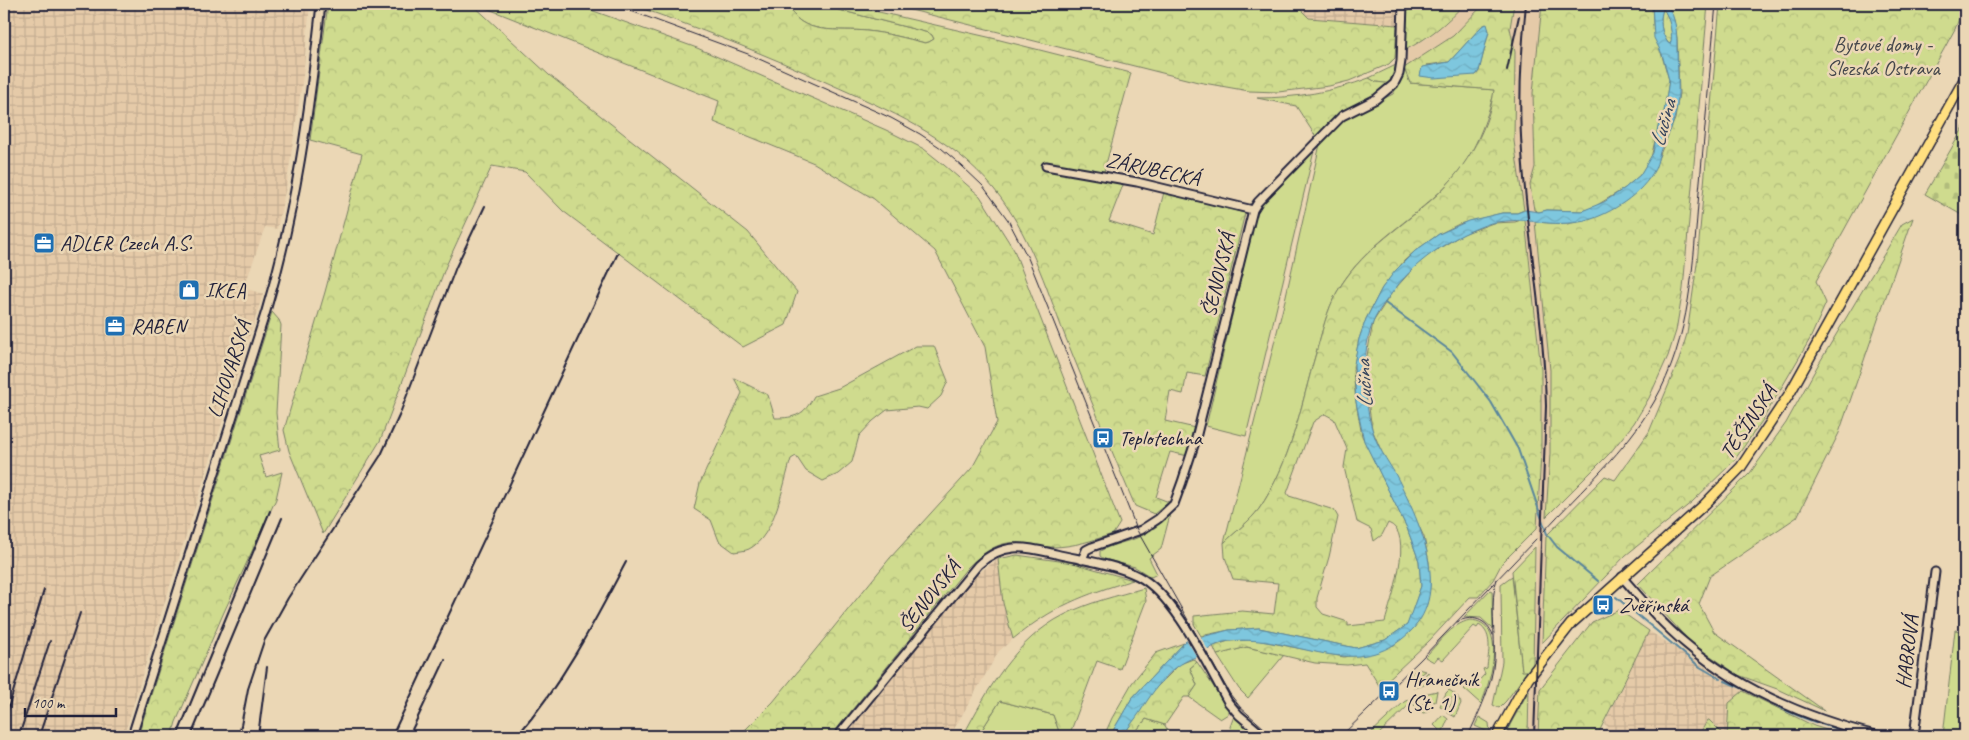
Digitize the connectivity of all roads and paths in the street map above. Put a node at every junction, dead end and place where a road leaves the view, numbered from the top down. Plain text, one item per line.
1 (321, 4) edge
2 (1403, 4) edge
3 (1965, 78) edge
4 (1046, 166) dead end
5 (1253, 210) junction
6 (1082, 560) junction
7 (1935, 572) dead end
8 (1622, 577) junction
9 (132, 736) edge
10 (838, 736) edge
11 (1264, 736) edge
12 (1497, 736) edge
13 (1880, 736) edge
14 (1914, 736) edge

1 - 9 street, LIHOVARSKÁ
2 - 5 street, ŠENOVSKÁ
3 - 8 main road, TĚŠÍNSKÁ
4 - 5 street, ZÁRUBECKÁ
5 - 6 street, ŠENOVSKÁ
6 - 10 street, ŠENOVSKÁ
6 - 11 street, ŠENOVSKÁ
7 - 14 street, HABROVÁ
8 - 12 main road, TĚŠÍNSKÁ
8 - 13 street

